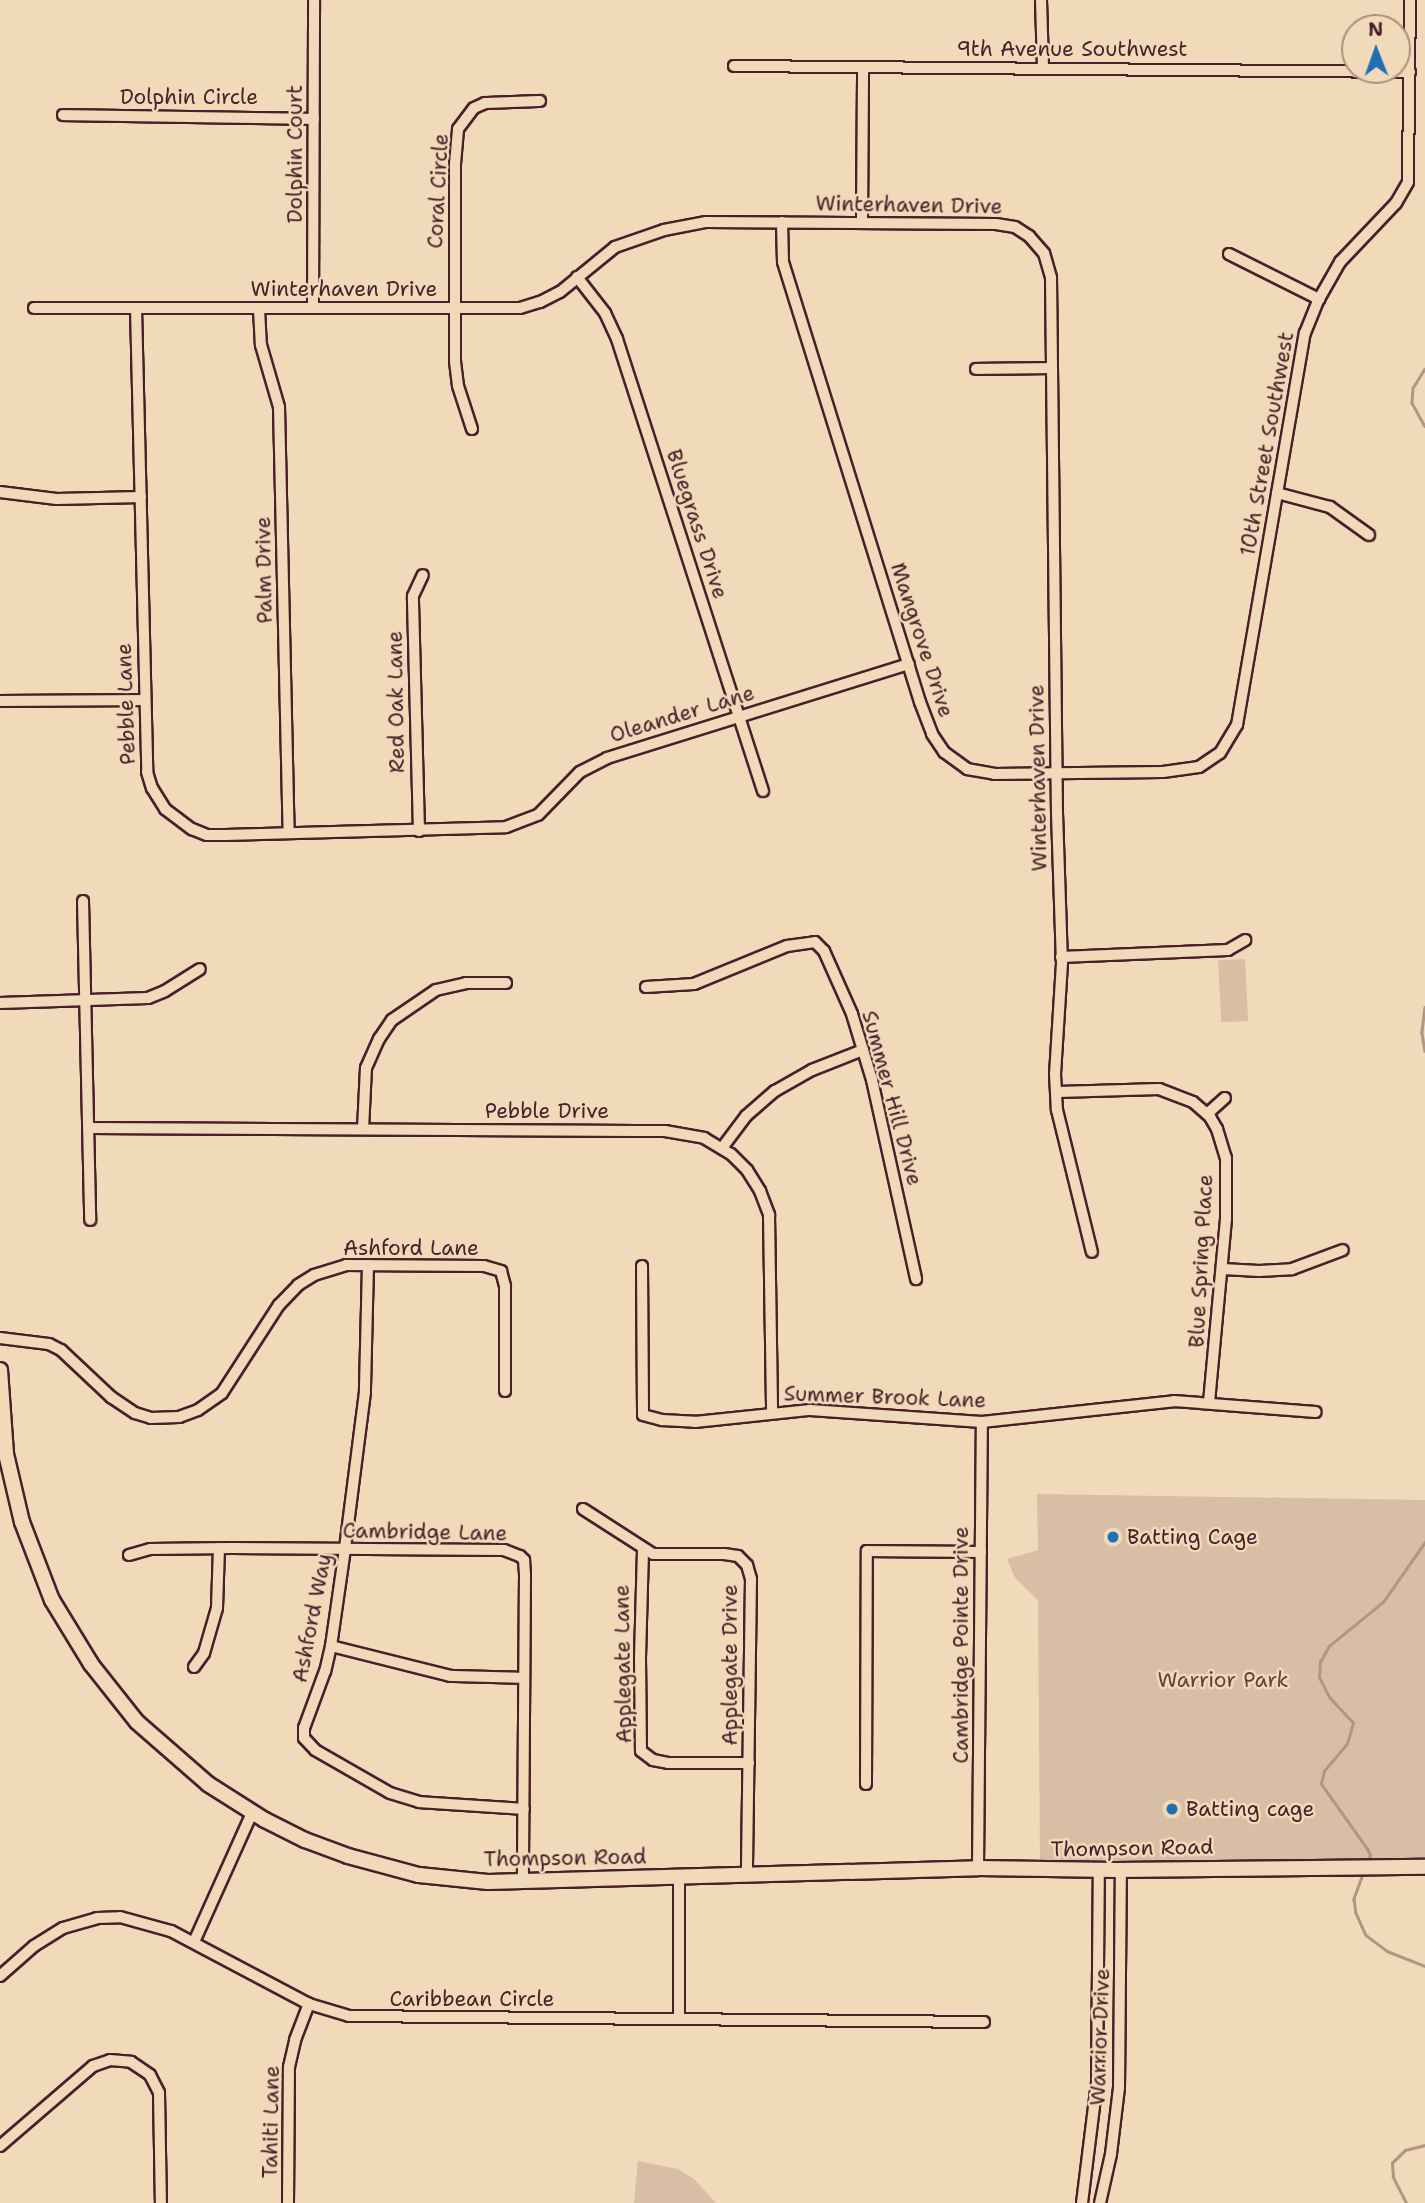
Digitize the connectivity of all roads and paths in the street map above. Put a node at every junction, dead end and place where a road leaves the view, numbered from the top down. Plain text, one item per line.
1 (314, 0) edge
2 (1041, 0) edge
3 (734, 66) dead end
4 (863, 68) junction
5 (1043, 69) junction
6 (1341, 71) edge
7 (1410, 84) edge
8 (540, 101) dead end
9 (63, 115) dead end
10 (314, 118) junction
11 (782, 222) junction
12 (862, 222) junction
13 (1229, 254) dead end
14 (577, 277) junction
15 (1319, 299) junction
16 (34, 308) dead end
17 (136, 308) junction
18 (313, 308) junction
19 (260, 309) junction
20 (454, 309) junction
21 (1051, 368) junction
22 (976, 369) dead end
23 (472, 429) dead end
24 (0, 492) edge
25 (1277, 493) junction
26 (141, 497) junction
27 (1369, 535) dead end
28 (423, 575) dead end
29 (909, 664) junction
30 (144, 700) junction
31 (0, 701) edge
32 (737, 717) junction
33 (1238, 717) joint
34 (1057, 773) junction
35 (763, 791) dead end
36 (485, 828) joint
37 (419, 831) junction
38 (289, 833) junction
39 (83, 901) dead end
40 (1244, 940) dead end
41 (1061, 957) junction
42 (200, 969) dead end
43 (506, 983) dead end
44 (646, 987) dead end
45 (87, 1002) junction
46 (0, 1003) edge
47 (863, 1050) junction
48 (1058, 1092) junction
49 (1225, 1098) dead end
50 (1207, 1114) junction
51 (89, 1128) junction
52 (363, 1129) junction
53 (722, 1148) junction
54 (90, 1220) dead end
55 (1343, 1250) dead end
56 (1092, 1252) dead end
57 (368, 1265) junction
58 (642, 1266) dead end
59 (1223, 1269) junction
60 (916, 1279) dead end
61 (0, 1338) edge
62 (0, 1370) edge
63 (505, 1391) dead end
64 (1209, 1402) junction
65 (772, 1412) junction
66 (1316, 1412) dead end
67 (982, 1422) junction
68 (583, 1509) dead end
69 (219, 1548) junction
70 (345, 1549) junction
71 (643, 1550) junction
72 (981, 1552) junction
73 (129, 1555) dead end
74 (331, 1646) junction
75 (194, 1667) dead end
76 (524, 1678) junction
77 (749, 1763) junction
78 (866, 1784) dead end
79 (524, 1808) junction
80 (252, 1813) junction
81 (1419, 1867) edge
82 (978, 1868) junction
83 (1099, 1870) junction
84 (1121, 1870) junction
85 (747, 1875) junction
86 (680, 1877) junction
87 (523, 1881) junction
88 (194, 1942) junction
89 (0, 1976) edge
90 (309, 2004) junction
91 (679, 2018) junction
92 (984, 2022) dead end
93 (0, 2146) edge
94 (161, 2203) edge
95 (288, 2203) edge
96 (1082, 2203) edge
97 (1100, 2203) edge

1 - 10 street, Dolphin Court
2 - 5 street
3 - 4 street, 9th Avenue Southwest
4 - 5 street, 9th Avenue Southwest
4 - 12 street
5 - 6 street, 9th Avenue Southwest
7 - 15 street, 10th Street Southwest
8 - 20 street, Coral Circle
9 - 10 street, Dolphin Circle
10 - 18 street, Dolphin Court
11 - 12 street, Winterhaven Drive
11 - 14 street, Winterhaven Drive
11 - 29 street, Mangrove Drive
12 - 21 street, Winterhaven Drive
13 - 15 street
14 - 20 street, Winterhaven Drive
14 - 32 street, Bluegrass Drive
15 - 25 street, 10th Street Southwest
16 - 17 street, Winterhaven Drive
17 - 19 street, Winterhaven Drive
17 - 26 street, Pebble Lane
18 - 19 street, Winterhaven Drive
18 - 20 street, Winterhaven Drive
19 - 38 street, Palm Drive
20 - 23 street, Coral Circle
21 - 22 street
21 - 34 street, Winterhaven Drive
24 - 26 street
25 - 27 street
25 - 33 street, 10th Street Southwest
26 - 30 street, Pebble Lane
28 - 37 street, Red Oak Lane
29 - 32 street, Oleander Lane
29 - 34 street, Mangrove Drive
30 - 31 street
30 - 38 street, Pebble Lane
32 - 35 street, Bluegrass Drive
32 - 36 street, Oleander Lane
33 - 34 street, Mangrove Drive
34 - 41 street, Winterhaven Drive
36 - 37 street, Pebble Lane
37 - 38 street, Pebble Lane
39 - 45 street
40 - 41 street
41 - 48 street, Winterhaven Drive
42 - 45 street
43 - 52 street
44 - 47 street, Summer Hill Drive
45 - 46 street
45 - 51 street
47 - 53 street
47 - 60 street, Summer Hill Drive
48 - 50 street, Blue Spring Place
48 - 56 street, Winterhaven Drive
49 - 50 street
50 - 59 street, Blue Spring Place
51 - 52 street, Pebble Drive
51 - 54 street
52 - 53 street, Pebble Drive
53 - 65 street, Pebble Drive
55 - 59 street
57 - 61 street, Ashford Lane
57 - 63 street, Ashford Lane
57 - 70 street, Ashford Way
58 - 65 street, Summer Brook Lane
59 - 64 street, Blue Spring Place
62 - 80 street, Thompson Road
64 - 66 street, Summer Brook Lane
64 - 67 street, Summer Brook Lane
65 - 67 street, Summer Brook Lane
67 - 72 street, Cambridge Pointe Drive
68 - 71 street
69 - 70 street, Cambridge Lane
69 - 73 street, Cambridge Lane
69 - 75 street
70 - 74 street, Ashford Way
70 - 76 street, Cambridge Lane
71 - 77 street, Applegate Drive
71 - 77 street, Applegate Lane
72 - 78 street
72 - 82 street, Cambridge Pointe Drive
74 - 76 street
74 - 79 street, Ashford Way
76 - 79 street, Cambridge Lane
77 - 85 street, Applegate Drive
79 - 87 street, Cambridge Lane
80 - 87 street, Thompson Road
80 - 88 street
81 - 84 street, Thompson Road
82 - 83 street, Thompson Road
82 - 85 street, Thompson Road
83 - 84 street, Thompson Road
83 - 96 street, Warrior Drive
84 - 97 street, Warrior Drive
85 - 86 street, Thompson Road
86 - 87 street, Thompson Road
86 - 91 street
88 - 89 street, Caribbean Circle
88 - 90 street, Caribbean Circle
90 - 91 street, Caribbean Circle
90 - 95 street, Tahiti Lane
91 - 92 street, Caribbean Circle
93 - 94 street

